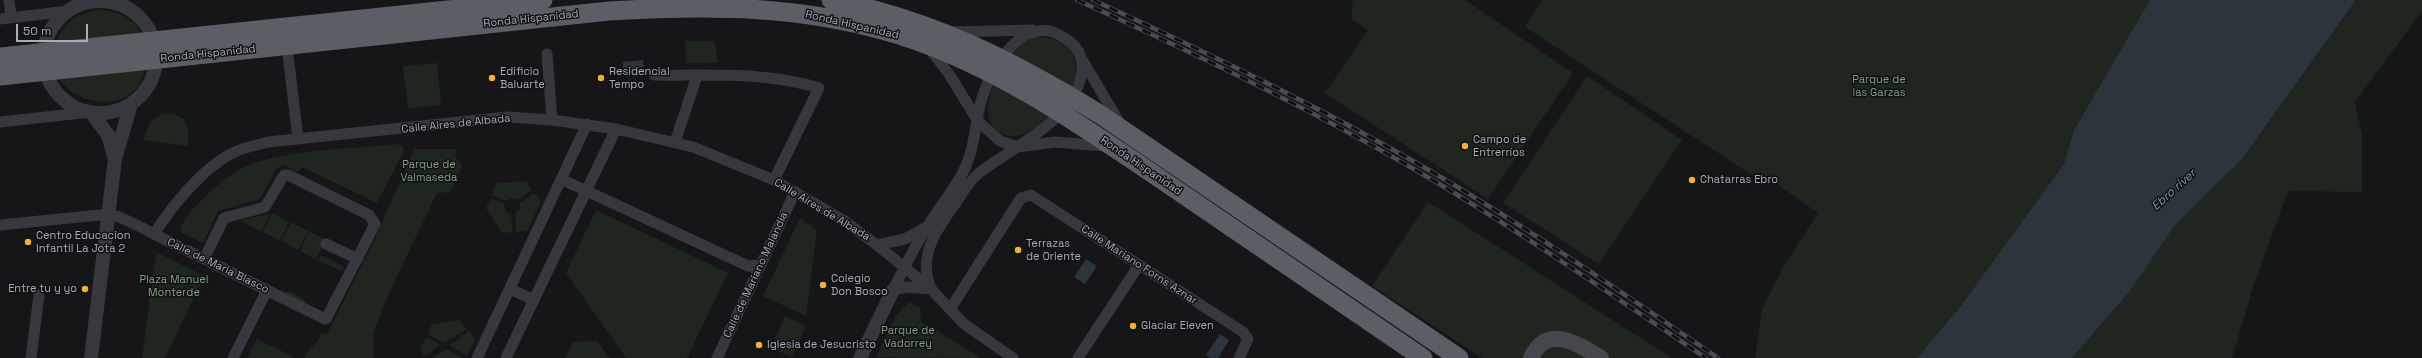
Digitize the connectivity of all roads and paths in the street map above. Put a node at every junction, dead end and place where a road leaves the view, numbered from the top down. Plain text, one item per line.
1 (9, 0) edge
2 (101, 0) edge
3 (543, 0) edge
4 (831, 0) edge
5 (75, 5) edge
6 (5, 18) edge
7 (1036, 31) junction
8 (944, 32) junction
9 (154, 41) junction
10 (287, 46) junction
11 (927, 46) junction
12 (548, 54) dead end
13 (0, 57) edge
14 (1082, 59) junction
15 (156, 60) junction
16 (45, 62) junction
17 (998, 67) junction
18 (654, 75) dead end
19 (0, 76) edge
20 (697, 76) junction
21 (1072, 98) junction
22 (131, 104) junction
23 (91, 112) junction
24 (1060, 113) junction
25 (552, 120) junction
26 (978, 121) junction
27 (0, 122) edge
28 (588, 124) junction
29 (616, 129) junction
30 (1126, 132) junction
31 (298, 139) junction
32 (675, 142) junction
33 (1018, 147) junction
34 (1114, 148) junction
35 (115, 159) junction
36 (563, 180) junction
37 (774, 180) junction
38 (586, 191) junction
39 (795, 192) junction
40 (109, 214) junction
41 (0, 225) edge
42 (928, 225) junction
43 (154, 234) junction
44 (326, 244) dead end
45 (877, 245) junction
46 (204, 259) junction
47 (358, 259) junction
48 (761, 265) junction
49 (1139, 265) junction
50 (905, 266) junction
51 (931, 288) junction
52 (510, 289) junction
53 (267, 290) junction
54 (893, 290) junction
55 (39, 294) dead end
56 (534, 300) junction
57 (950, 309) junction
58 (31, 358) edge
59 (91, 358) edge
60 (233, 358) edge
61 (477, 358) edge
62 (506, 358) edge
63 (717, 358) edge
64 (860, 358) edge
65 (1013, 358) edge
66 (1078, 358) edge
67 (1238, 358) edge
68 (1423, 358) edge
69 (1458, 358) edge
70 (1531, 358) edge
71 (1602, 358) edge

1 - 6 street
2 - 5 street
2 - 9 street
3 - 9 highway, Ronda Hispanidad
4 - 8 highway, Ronda Hispanidad
5 - 6 street
5 - 16 street
7 - 8 street
7 - 14 street
7 - 17 street
8 - 17 highway, Ronda Hispanidad
9 - 15 street
9 - 16 highway, Ronda Hispanidad
10 - 11 highway, Ronda Hispanidad
10 - 15 highway, Ronda Hispanidad
10 - 31 street
11 - 17 highway, Ronda Hispanidad
11 - 26 street
12 - 25 street
13 - 16 highway, Ronda Hispanidad
14 - 21 street
14 - 30 street
15 - 16 highway, Ronda Hispanidad
15 - 22 street
16 - 19 highway, Ronda Hispanidad
16 - 23 street
17 - 21 highway, Ronda Hispanidad
17 - 24 highway, Ronda Hispanidad
17 - 26 street
18 - 20 street
20 - 32 street
20 - 37 street
21 - 24 street
21 - 30 highway, Ronda Hispanidad
22 - 23 street
22 - 35 street
23 - 27 street
23 - 35 street
24 - 33 street
24 - 34 highway, Ronda Hispanidad
25 - 28 street, Calle Aires de Albada
25 - 31 street, Calle Aires de Albada
26 - 33 street
26 - 42 street
28 - 29 street, Calle Aires de Albada
28 - 36 street
29 - 32 street, Calle Aires de Albada
29 - 38 street
30 - 69 highway, Ronda Hispanidad
31 - 43 street, Calle Aires de Albada
32 - 37 street, Calle Aires de Albada
33 - 34 street
33 - 51 street
34 - 68 highway, Ronda Hispanidad
35 - 40 street
36 - 38 street
36 - 52 street
37 - 39 street, Calle Aires de Albada
38 - 48 street
38 - 56 street
39 - 45 street, Calle Aires de Albada
39 - 48 street, Calle de Mariano Malandía
40 - 41 street
40 - 43 street, Calle de María Blasco
40 - 59 street
42 - 45 street
42 - 50 street
43 - 46 street, Calle de María Blasco
44 - 47 street
45 - 50 street, Calle Aires de Albada
46 - 47 street
46 - 53 street, Calle de María Blasco
47 - 53 street, Calle de María Blasco
48 - 63 street, Calle de Mariano Malandía
49 - 57 street, Calle Mariano Forns Aznar
49 - 66 street
49 - 67 street, Calle Mariano Forns Aznar
50 - 51 street, Calle Aires de Albada
50 - 54 street
51 - 54 street
51 - 57 street, Calle Aires de Albada
52 - 56 street
52 - 61 street
53 - 60 street
54 - 64 street
55 - 58 street
56 - 62 street
57 - 65 street, Calle Aires de Albada
70 - 71 main road

